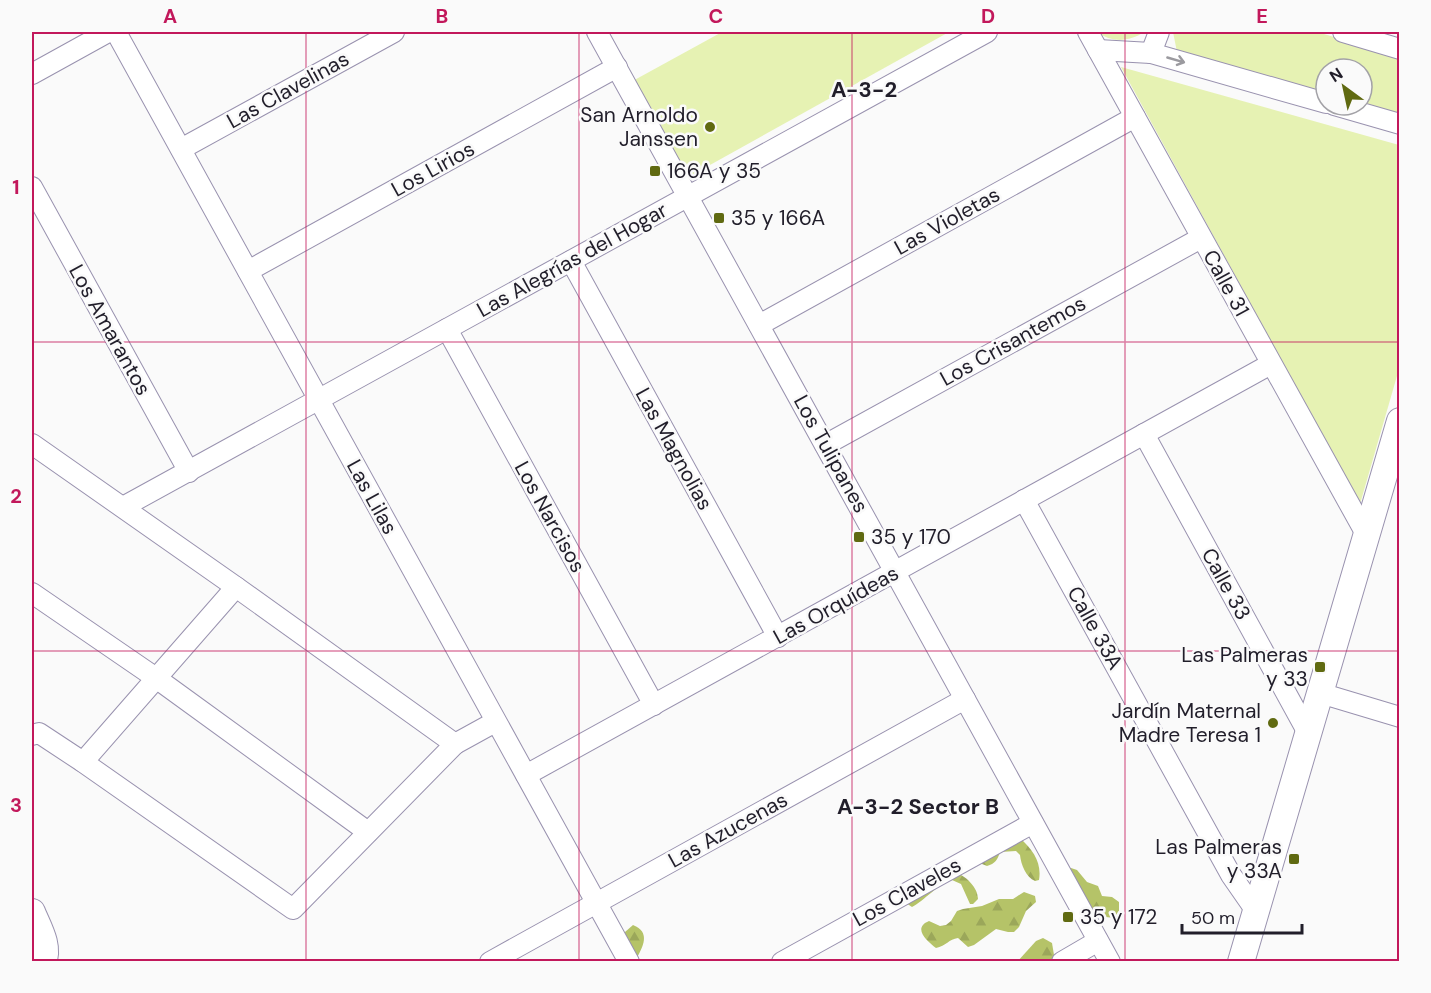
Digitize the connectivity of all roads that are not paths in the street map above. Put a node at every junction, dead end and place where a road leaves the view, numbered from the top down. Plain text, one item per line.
1 (108, 32) edge
2 (116, 32) edge
3 (394, 32) edge
4 (597, 32) edge
5 (987, 32) edge
6 (1088, 32) edge
7 (1159, 32) edge
8 (1343, 32) edge
9 (1400, 49) edge
10 (1098, 50) junction
11 (1151, 53) junction
12 (617, 67) junction
13 (32, 74) edge
14 (1314, 100) edge
15 (1374, 116) edge
16 (1135, 117) junction
17 (1400, 123) edge
18 (181, 149) junction
19 (32, 187) edge
20 (688, 196) junction
21 (1201, 238) junction
22 (571, 261) junction
23 (248, 271) junction
24 (759, 325) junction
25 (447, 329) junction
26 (1271, 364) junction
27 (319, 400) junction
28 (1399, 425) edge
29 (1144, 434) junction
30 (32, 444) edge
31 (825, 445) junction
32 (189, 472) junction
33 (1024, 500) junction
34 (123, 507) junction
35 (1366, 534) junction
36 (895, 572) junction
37 (236, 587) junction
38 (32, 593) edge
39 (778, 637) junction
40 (156, 678) junction
41 (1320, 693) junction
42 (965, 699) junction
43 (654, 705) junction
44 (1400, 717) edge
45 (495, 722) junction
46 (1308, 733) junction
47 (32, 735) edge
48 (455, 744) junction
49 (83, 762) junction
50 (526, 775) junction
51 (1033, 823) junction
52 (368, 832) junction
53 (597, 902) junction
54 (1256, 911) junction
55 (32, 912) edge
56 (1098, 940) junction
57 (43, 962) edge
58 (490, 962) edge
59 (629, 962) edge
60 (782, 962) edge
61 (1062, 962) edge
62 (1110, 962) edge
63 (1241, 962) edge

1 - 13 street
2 - 18 street, Las Lilas
3 - 18 street, Las Clavelinas
4 - 12 street, Los Tulipanes
5 - 20 street, Las Alegrías del Hogar
6 - 10 street, Calle 31
7 - 11 street
8 - 9 street
10 - 11 street
10 - 16 street, Calle 31
11 -> 14 street
12 - 20 street, Los Tulipanes
12 - 23 street, Los Lirios
15 - 17 street
16 - 21 street, Calle 31
16 - 24 street, Las Violetas
18 - 23 street, Las Lilas
19 - 32 street, Los Amarantos
20 - 22 street, Las Alegrías del Hogar
20 - 24 street, Los Tulipanes
21 - 26 street, Calle 31
21 - 31 street, Los Crisantemos
22 - 25 street, Las Alegrías del Hogar
22 - 39 street, Las Magnolias
23 - 27 street, Las Lilas
24 - 31 street, Los Tulipanes
25 - 27 street, Las Alegrías del Hogar
25 - 43 street, Los Narcisos
26 - 29 street, Las Orquídeas
26 - 35 street, Calle 31
27 - 32 street, Las Alegrías del Hogar
27 - 45 street, Las Lilas
28 - 35 main road
29 - 33 street, Las Orquídeas
29 - 46 street, Calle 33
30 - 34 street
31 - 36 street, Los Tulipanes
32 - 34 street, Las Alegrías del Hogar
33 - 36 street, Las Orquídeas
33 - 54 street, Calle 33A
34 - 37 street
35 - 41 main road
36 - 39 street, Las Orquídeas
36 - 42 street, Los Tulipanes
37 - 40 street
37 - 48 street
38 - 40 street
39 - 43 street, Las Orquídeas
40 - 49 street
40 - 52 street
41 - 44 street
41 - 46 main road
42 - 51 street, Los Tulipanes
42 - 53 street, Las Azucenas
43 - 50 street, Las Orquídeas
45 - 48 street
45 - 50 street, Las Lilas
46 - 54 main road
47 - 49 street
48 - 52 street
49 - 52 street
50 - 53 street, Las Lilas
51 - 56 street, Los Tulipanes
51 - 60 street, Los Claveles
53 - 58 street, Las Azucenas
53 - 59 street, Las Lilas
54 - 63 main road
55 - 57 main road
56 - 61 street
56 - 62 street, Los Tulipanes

